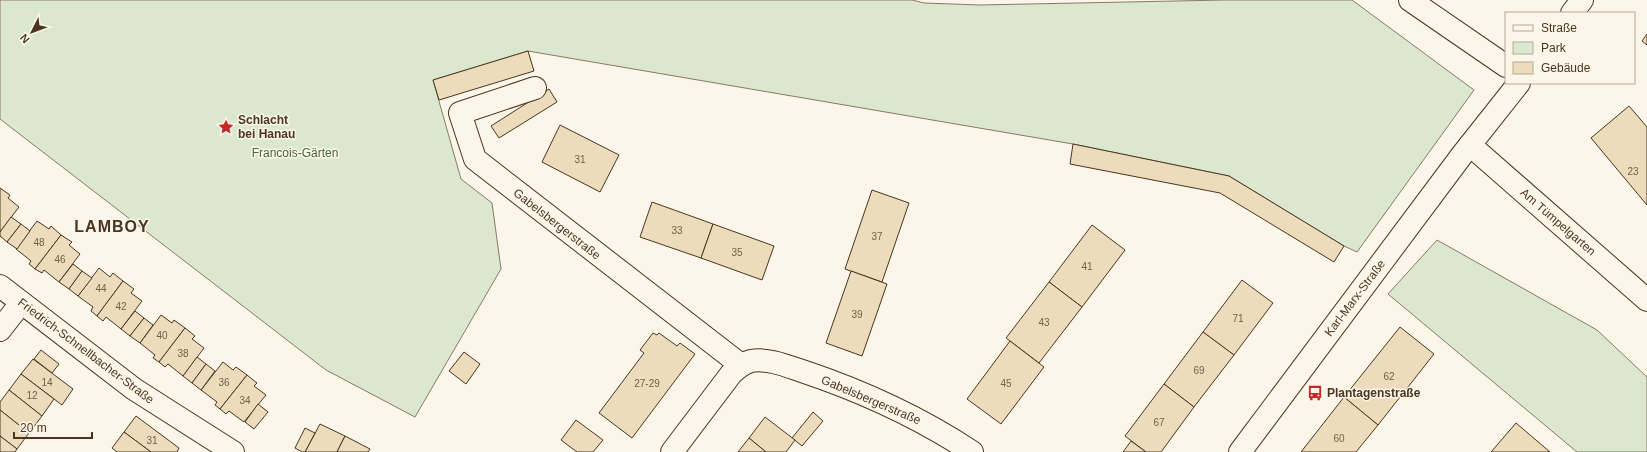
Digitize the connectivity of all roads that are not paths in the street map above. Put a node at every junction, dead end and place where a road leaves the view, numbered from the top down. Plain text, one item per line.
1 (1410, 0) edge
2 (1582, 0) edge
3 (1573, 12) edge
4 (1505, 65) edge
5 (1517, 84) edge
6 (535, 88) dead end
7 (1470, 145) junction
8 (0, 286) edge
9 (1647, 300) edge
10 (21, 303) junction
11 (0, 330) edge
12 (741, 364) junction
13 (233, 452) edge
14 (672, 452) edge
15 (972, 452) edge
16 (1240, 452) edge

1 - 4 street
2 - 3 street
5 - 7 street, Karl-Marx-Straße
6 - 12 street, Gabelsbergerstraße
7 - 9 street, Am Tümpelgarten
7 - 16 street, Karl-Marx-Straße
8 - 10 street, Friedrich-Schnellbacher-Straße
10 - 11 street
10 - 13 street, Friedrich-Schnellbacher-Straße
12 - 14 street
12 - 15 street, Gabelsbergerstraße

